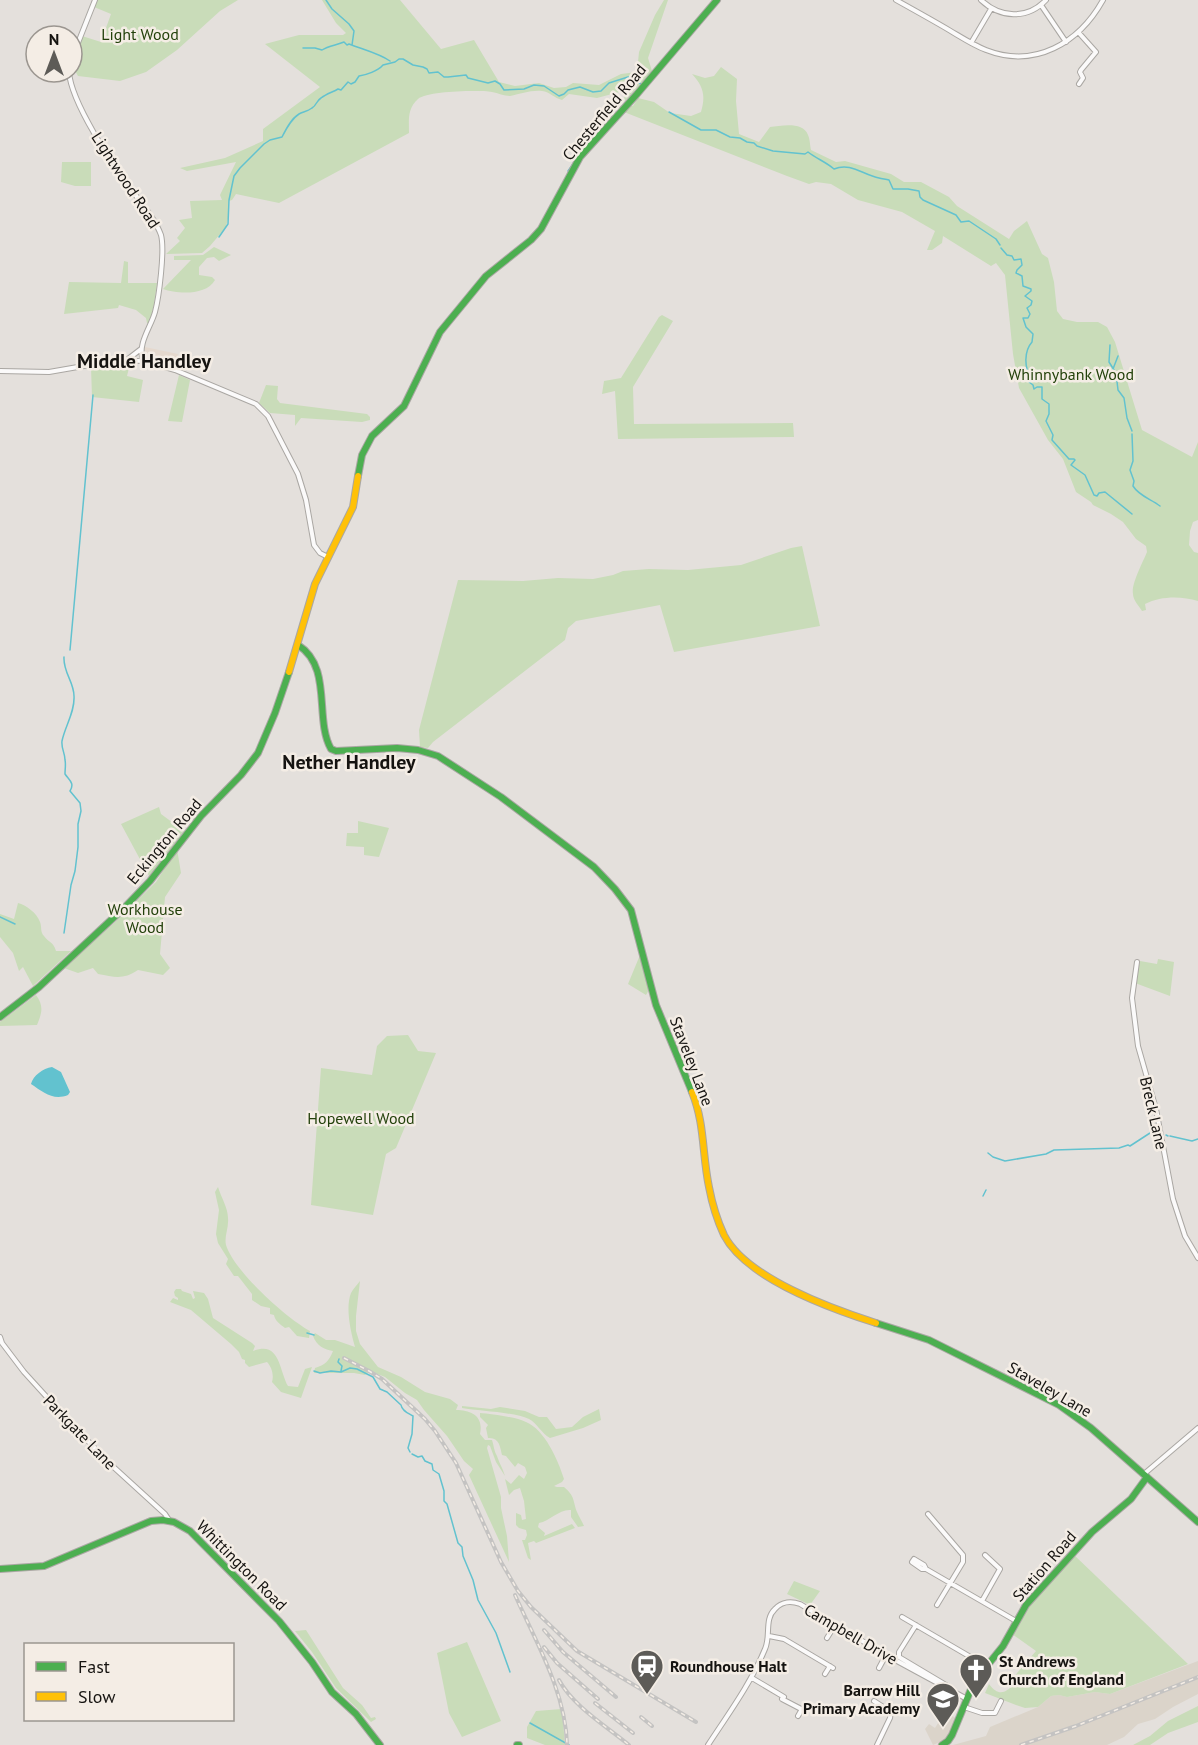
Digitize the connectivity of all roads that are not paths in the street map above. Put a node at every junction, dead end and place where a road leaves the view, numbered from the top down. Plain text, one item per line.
1 (95, 0) edge
2 (717, 0) edge
3 (896, 0) edge
4 (981, 0) edge
5 (1046, 0) edge
6 (1103, 0) edge
7 (903, 2) edge
8 (1041, 5) junction
9 (991, 9) junction
10 (84, 28) edge
11 (1079, 33) junction
12 (1066, 42) junction
13 (971, 43) junction
14 (72, 84) edge
15 (1079, 84) dead end
16 (141, 349) junction
17 (128, 360) junction
18 (144, 360) junction
19 (0, 371) edge
20 (328, 557) junction
21 (298, 645) junction
22 (1137, 962) dead end
23 (0, 1017) edge
24 (1198, 1258) edge
25 (0, 1337) edge
26 (1198, 1428) edge
27 (1145, 1475) junction
28 (928, 1514) dead end
29 (169, 1520) junction
30 (1198, 1522) edge
31 (985, 1555) dead end
32 (0, 1569) edge
33 (926, 1569) dead end
34 (950, 1583) junction
35 (982, 1601) junction
36 (937, 1605) dead end
37 (902, 1617) dead end
38 (1016, 1621) junction
39 (835, 1625) junction
40 (916, 1625) junction
41 (769, 1636) junction
42 (827, 1638) dead end
43 (886, 1655) junction
44 (986, 1666) junction
45 (879, 1668) dead end
46 (825, 1674) dead end
47 (752, 1678) junction
48 (939, 1685) junction
49 (954, 1694) junction
50 (931, 1698) dead end
51 (967, 1699) junction
52 (874, 1701) dead end
53 (1001, 1701) dead end
54 (964, 1707) junction
55 (798, 1716) dead end
56 (380, 1745) edge
57 (708, 1745) edge
58 (877, 1745) edge
59 (942, 1745) edge

1 - 10 street
2 - 20 street, Chesterfield Road
3 - 7 street
4 - 9 street
5 - 8 street
6 - 11 street
7 - 13 street
8 - 9 street
8 - 12 street
9 - 13 street
11 - 12 street
11 - 15 street
12 - 13 street
14 - 16 street, Lightwood Road
16 - 17 street
16 - 18 street
17 - 18 street
17 - 19 street
18 - 20 street
20 - 21 street, Chesterfield Road
21 - 23 street, Eckington Road
21 - 27 street, Staveley Lane
22 - 24 street, Breck Lane
25 - 29 street, Parkgate Lane
26 - 27 street
27 - 30 street
27 - 38 street, Station Road
28 - 34 street
29 - 32 street
29 - 56 street, Whittington Road
31 - 35 street
33 - 34 street
34 - 35 street
34 - 36 street
35 - 38 street
37 - 40 street
38 - 44 street, Station Road
39 - 41 street, Campbell Drive
39 - 42 street
39 - 43 street, Campbell Drive
40 - 44 street
40 - 49 street
41 - 46 street
41 - 47 street, Campbell Drive
43 - 45 street
43 - 48 street, Campbell Drive
44 - 51 street, Station Road
47 - 55 street
47 - 57 street, Campbell Drive
48 - 49 street, Campbell Drive
48 - 50 street
49 - 51 street, Campbell Drive
51 - 54 street, Station Road
52 - 58 street
53 - 54 street
54 - 59 street, Station Road

